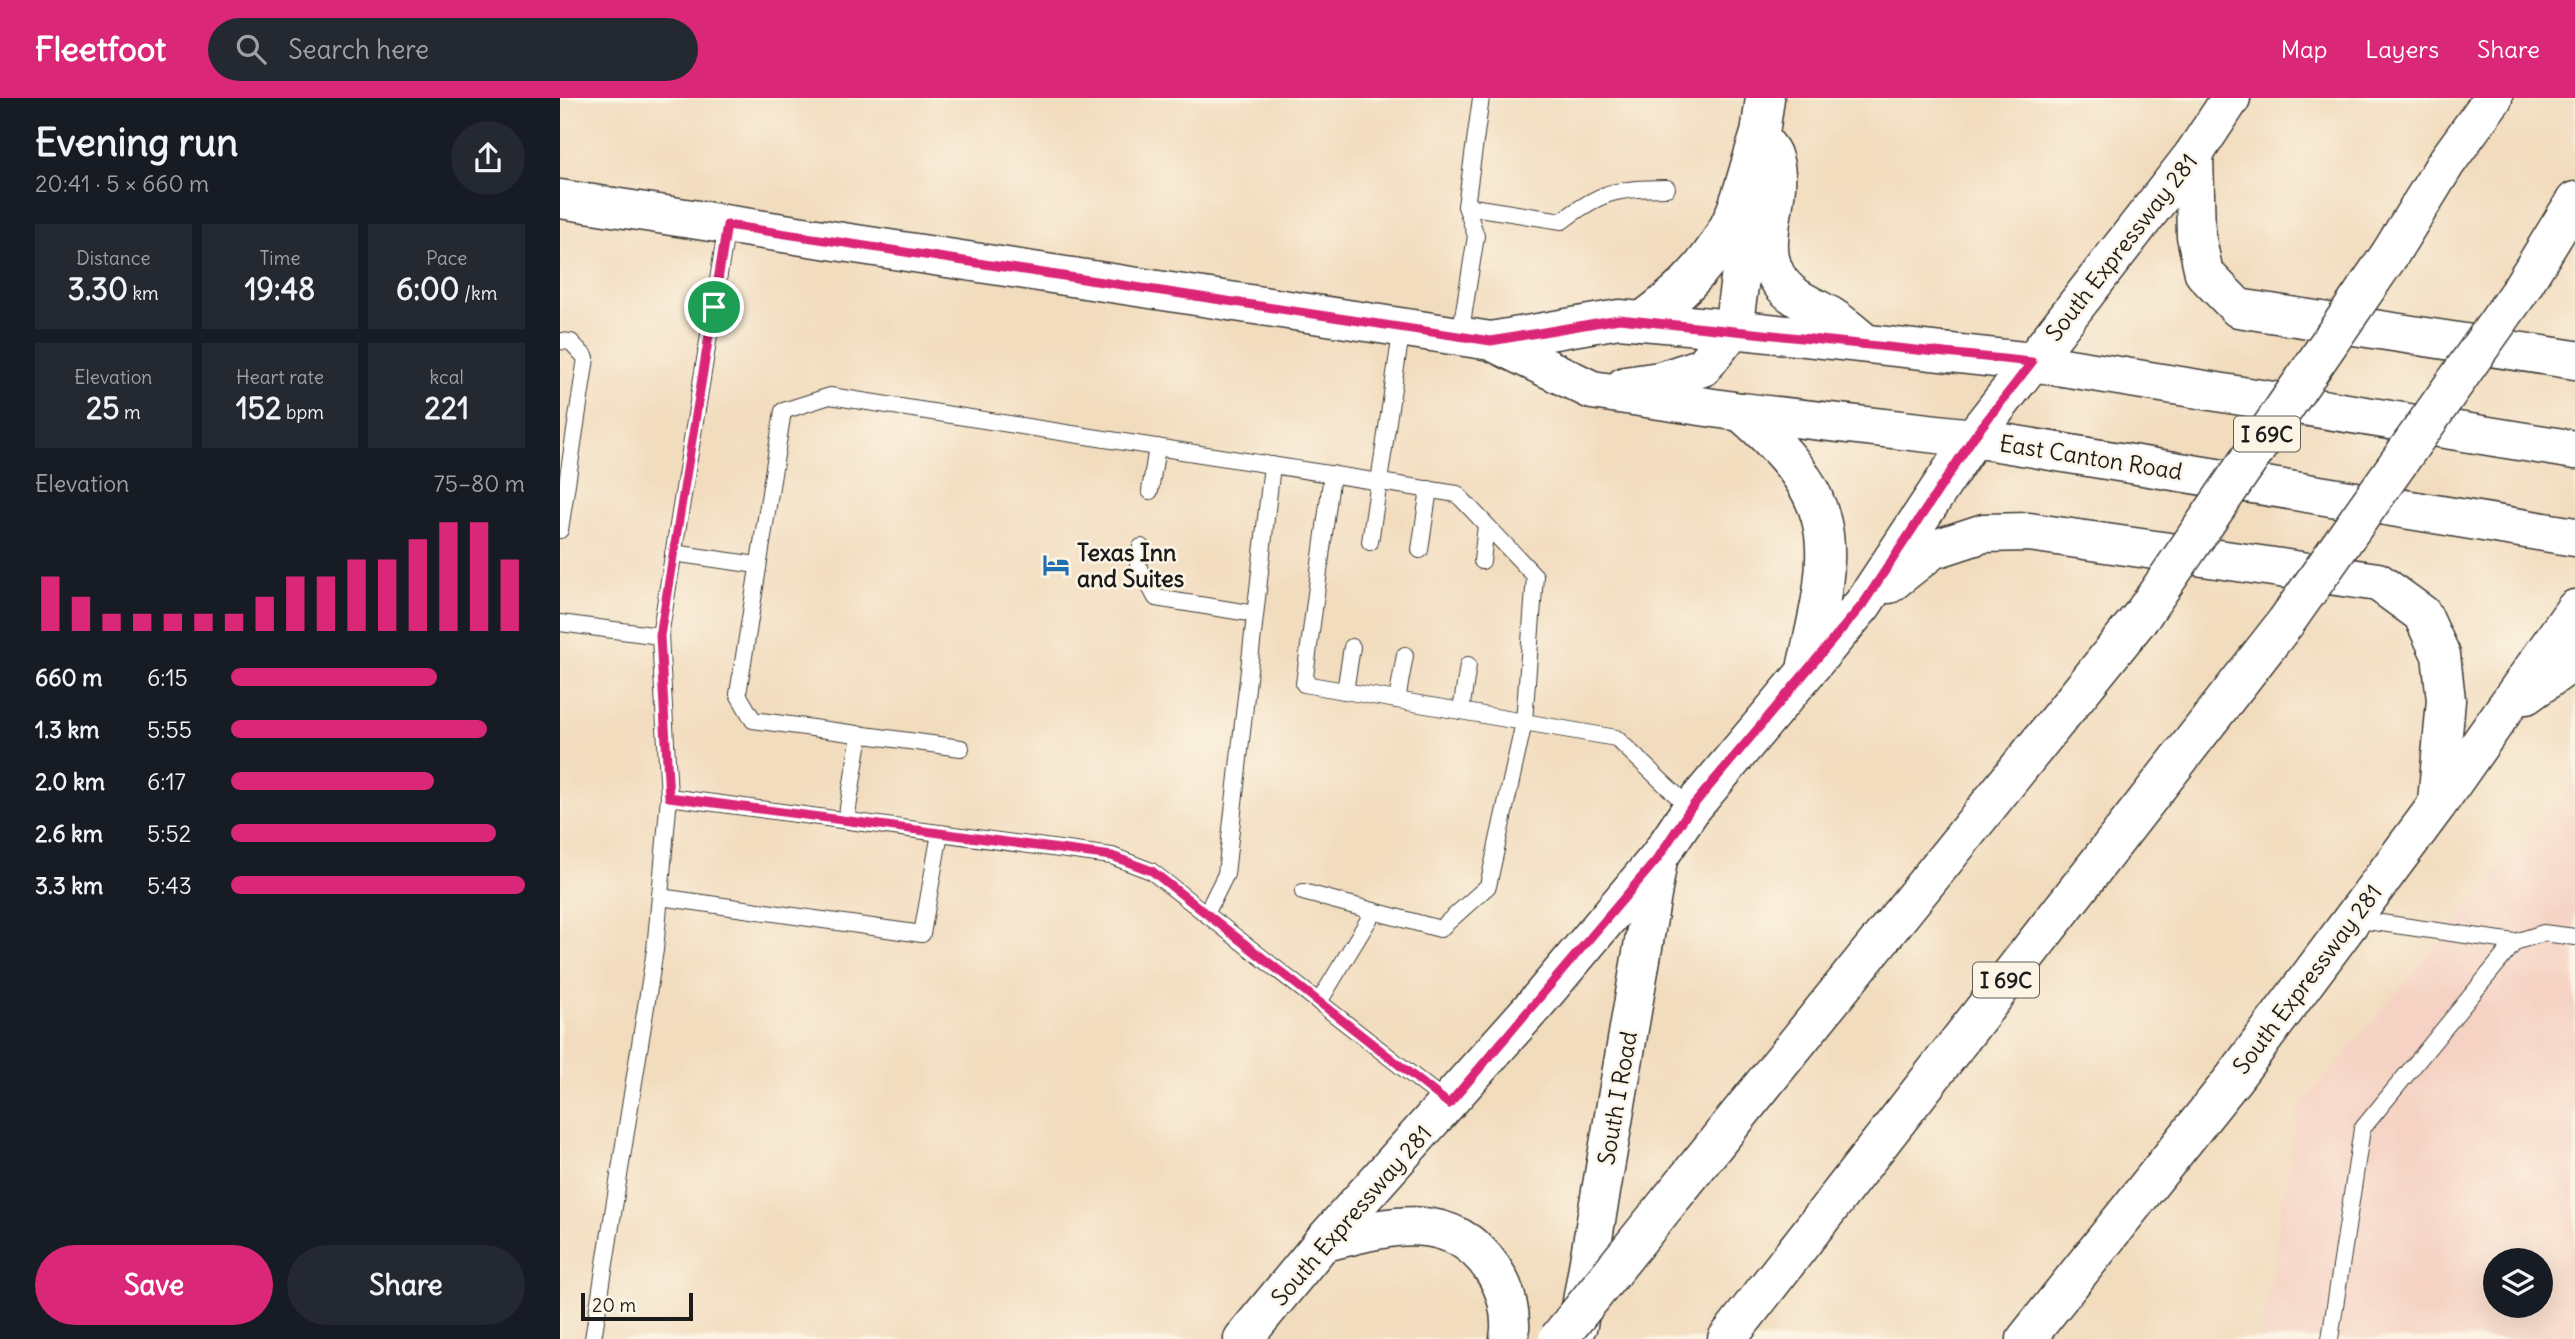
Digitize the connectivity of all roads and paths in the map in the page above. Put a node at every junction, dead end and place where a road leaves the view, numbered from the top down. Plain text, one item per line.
1 (1481, 98) edge
2 (1765, 98) edge
3 (2231, 98) edge
4 (2479, 98) edge
5 (2493, 98) edge
6 (1759, 137) junction
7 (2194, 153) junction
8 (2446, 163) junction
9 (1667, 188) dead end
10 (560, 200) edge
11 (2575, 201) edge
12 (1465, 206) junction
13 (727, 225) junction
14 (1642, 321) junction
15 (1402, 327) junction
16 (1733, 329) junction
17 (1476, 339) junction
18 (560, 341) edge
19 (1866, 344) junction
20 (2575, 360) edge
21 (2032, 362) junction
22 (1592, 390) junction
23 (1741, 412) junction
24 (1973, 438) junction
25 (1157, 447) junction
26 (2575, 450) edge
27 (1272, 465) junction
28 (1332, 474) junction
29 (1380, 481) junction
30 (1429, 489) junction
31 (1150, 491) dead end
32 (1486, 525) junction
33 (560, 530) edge
34 (2575, 537) edge
35 (1370, 542) dead end
36 (1141, 547) dead end
37 (1420, 550) dead end
38 (673, 553) junction
39 (1482, 561) dead end
40 (757, 565) junction
41 (1863, 604) junction
42 (2575, 609) edge
43 (1255, 614) junction
44 (560, 623) edge
45 (660, 636) junction
46 (1352, 647) dead end
47 (1405, 655) dead end
48 (2575, 660) edge
49 (1468, 665) dead end
50 (1804, 674) junction
51 (1345, 691) junction
52 (1397, 700) junction
53 (1461, 710) junction
54 (2502, 712) junction
55 (1524, 722) junction
56 (860, 734) junction
57 (961, 748) dead end
58 (669, 797) junction
59 (2437, 805) junction
60 (1690, 809) junction
61 (846, 820) junction
62 (940, 833) junction
63 (1658, 858) junction
64 (1303, 892) dead end
65 (660, 897) junction
66 (1374, 911) junction
67 (1206, 914) junction
68 (2352, 919) junction
69 (2575, 937) edge
70 (2515, 942) junction
71 (1319, 1002) junction
72 (1449, 1104) junction
73 (1322, 1243) junction
74 (593, 1339) edge
75 (1244, 1339) edge
76 (1509, 1339) edge
77 (1558, 1339) edge
78 (1575, 1339) edge
79 (1727, 1339) edge
80 (2026, 1339) edge
81 (2330, 1339) edge

1 - 12 lane
2 - 6 main road
3 - 7 main road, South Expressway 281
4 - 8 main road
5 - 8 main road, I 69C
6 - 14 main road
6 - 16 main road
6 - 19 main road
7 - 20 main road
7 - 21 main road, South Expressway 281
8 - 77 main road, I 69C, bridge
9 - 12 lane
10 - 13 main road, East Canton Road
11 - 79 main road, I 69C, bridge
12 - 17 lane
13 - 15 main road, East Canton Road
13 - 38 lane
14 - 16 main road, East Canton Road
14 - 17 main road, East Canton Road
15 - 17 main road, East Canton Road
15 - 29 lane
16 - 19 main road, East Canton Road
16 - 22 main road
17 - 22 main road, East Canton Road
18 - 33 lane
19 - 21 main road, East Canton Road
21 - 24 main road, South Expressway 281
21 - 26 main road, East Canton Road
22 - 23 main road, East Canton Road
23 - 24 main road, East Canton Road
23 - 50 main road
24 - 34 main road, East Canton Road
24 - 41 main road, South Expressway 281
25 - 27 lane
25 - 31 lane
25 - 40 lane
27 - 28 lane
27 - 43 lane
28 - 29 lane
28 - 51 lane
29 - 30 lane
29 - 35 lane
30 - 32 lane
30 - 37 lane
32 - 39 lane
32 - 55 lane
36 - 43 lane
38 - 40 lane
38 - 45 lane
40 - 56 lane
41 - 50 main road, South Expressway 281
41 - 59 main road
42 - 54 main road, South Expressway 281
43 - 67 lane
44 - 45 lane
45 - 58 lane
46 - 51 lane
47 - 52 lane
48 - 54 main road
49 - 53 lane
50 - 60 main road, South Expressway 281
51 - 52 lane
52 - 53 lane
53 - 55 lane
54 - 59 main road, South Expressway 281
55 - 60 lane
55 - 66 lane
56 - 57 lane
56 - 61 lane
58 - 61 lane
58 - 65 lane
59 - 68 main road, South Expressway 281
60 - 63 main road, South Expressway 281
61 - 62 lane
62 - 65 lane
62 - 67 lane
63 - 72 main road, South Expressway 281
63 - 78 main road, South I Road
64 - 66 lane
65 - 74 lane
66 - 71 lane
67 - 71 lane
68 - 70 lane
68 - 80 main road, South Expressway 281
69 - 70 lane
70 - 81 lane
71 - 72 lane
72 - 73 main road, South Expressway 281
73 - 75 main road, South Expressway 281
73 - 76 main road

